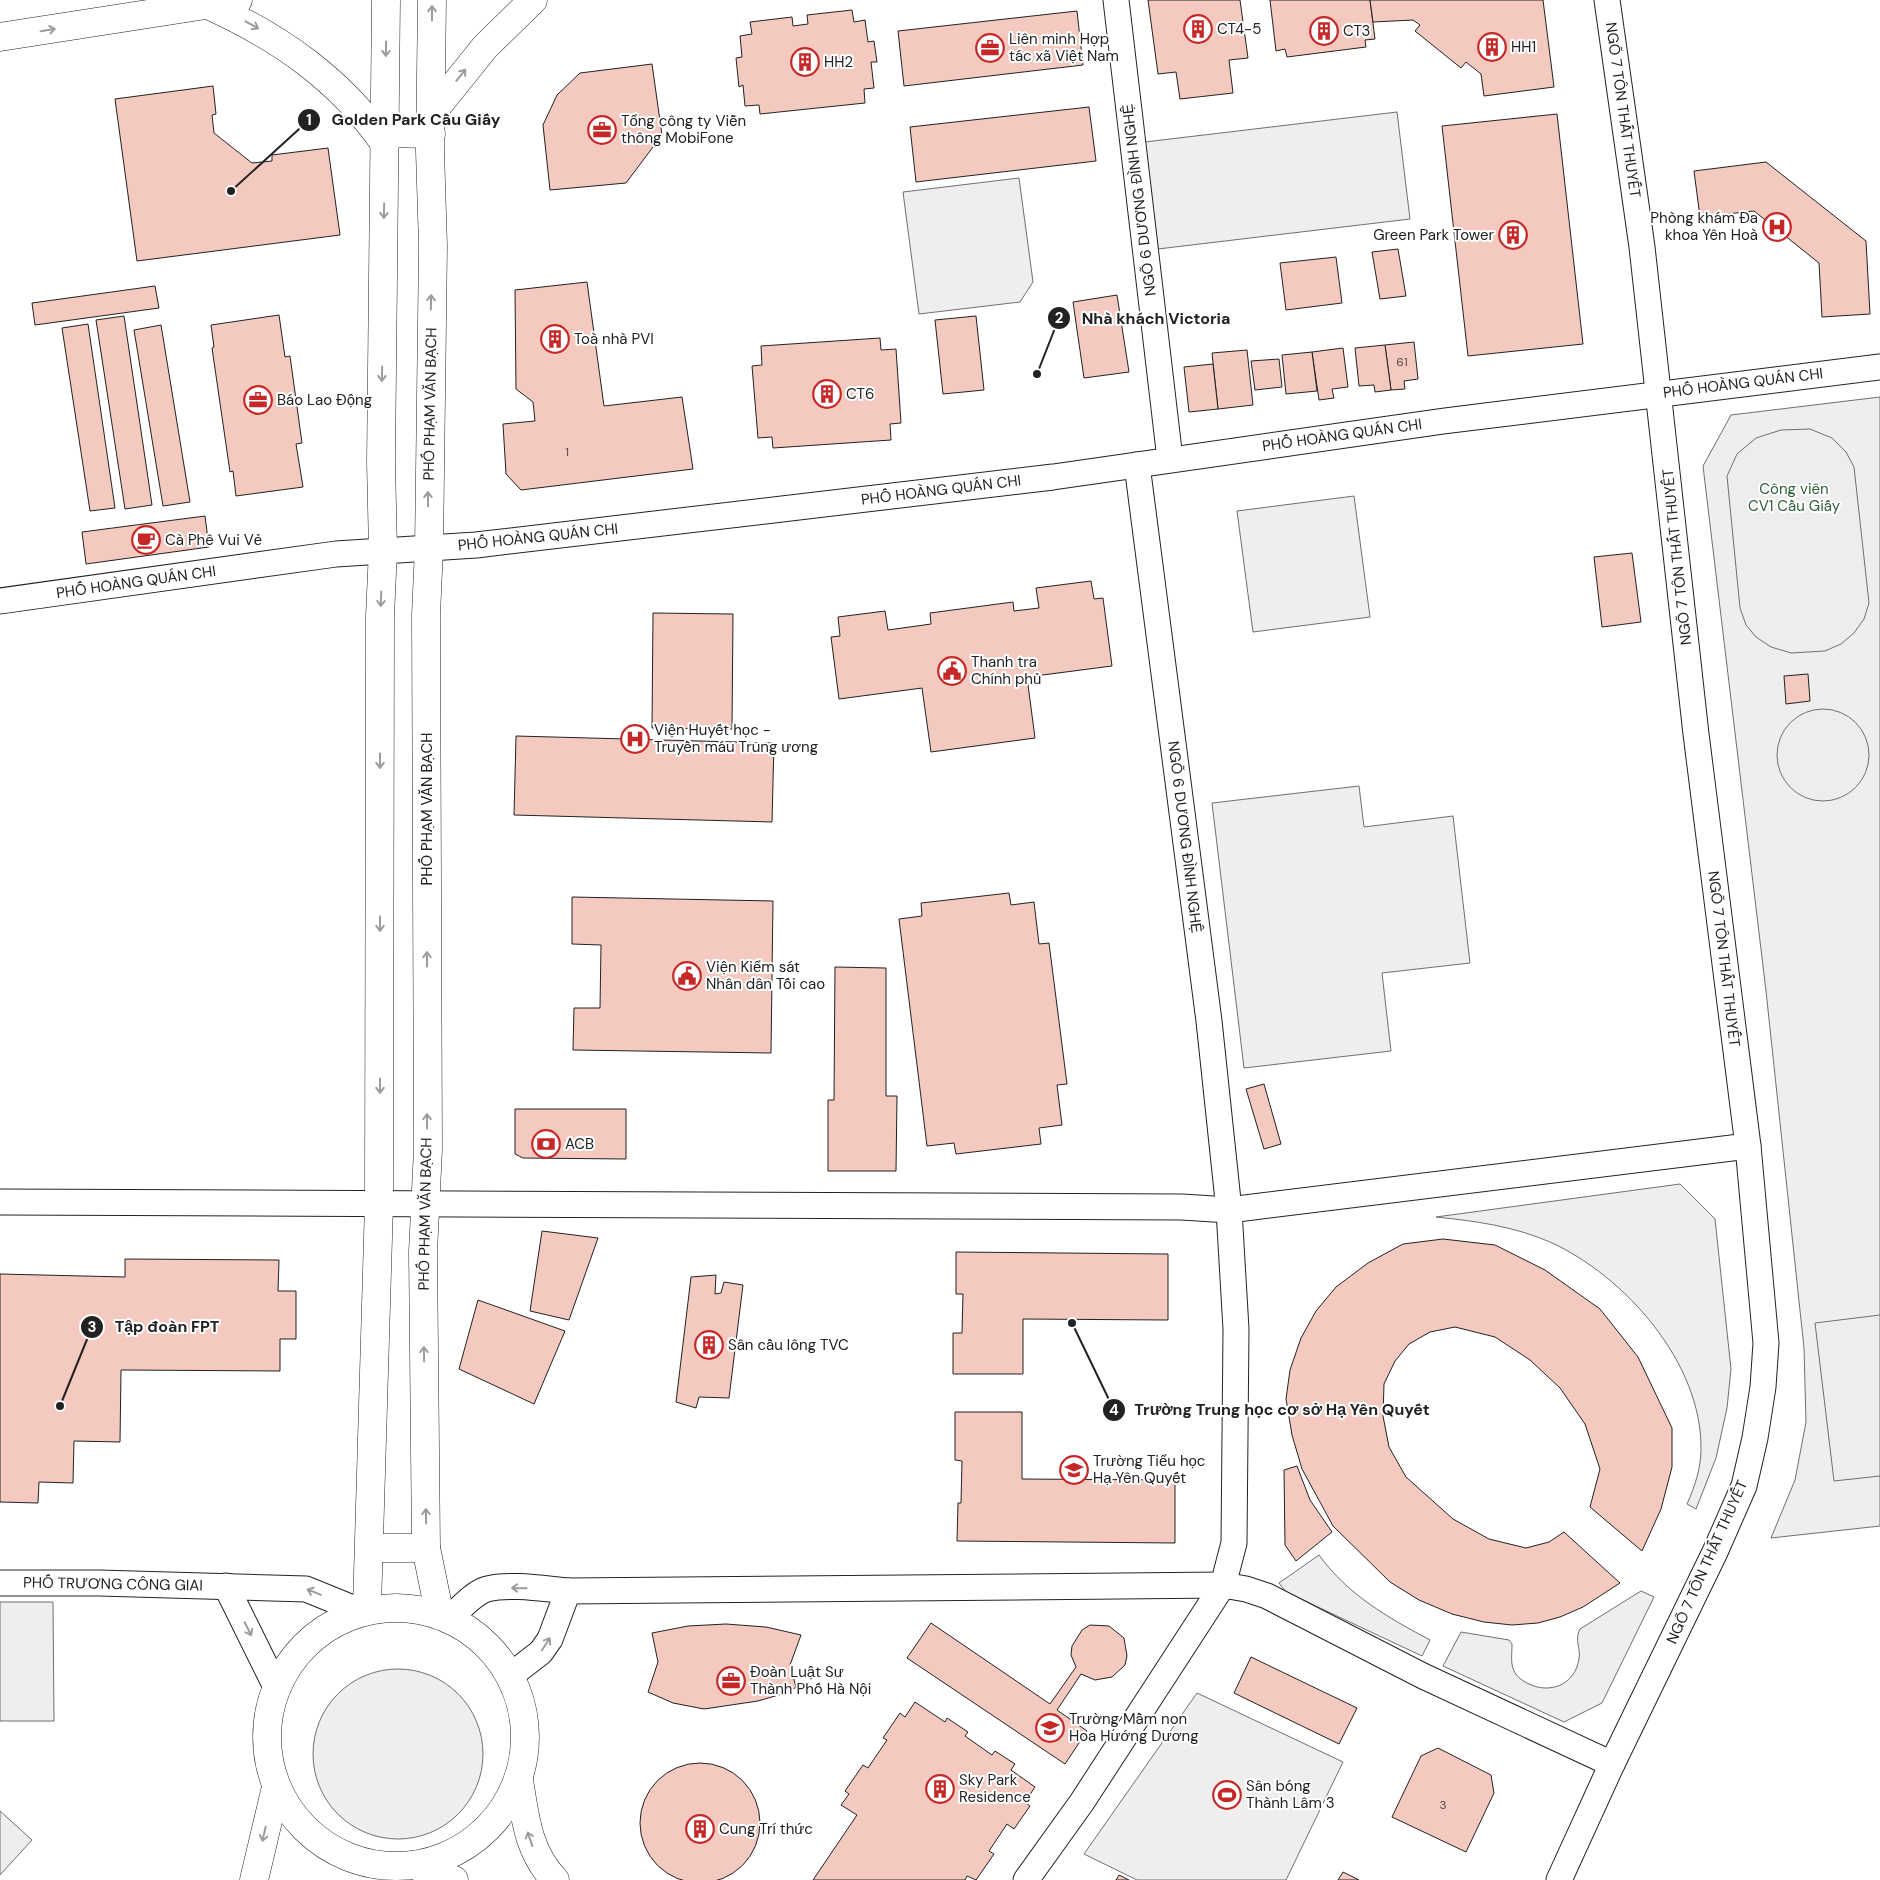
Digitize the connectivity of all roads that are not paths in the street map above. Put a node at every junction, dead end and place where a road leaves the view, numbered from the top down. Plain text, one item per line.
1 (238, 0) edge
2 (386, 0) edge
3 (432, 0) edge
4 (534, 0) edge
5 (1116, 0) edge
6 (1607, 0) edge
7 (208, 5) junction
8 (0, 37) edge
9 (431, 124) junction
10 (384, 139) junction
11 (1880, 367) edge
12 (1658, 394) junction
13 (1170, 459) junction
14 (1137, 465) junction
15 (429, 548) junction
16 (383, 550) junction
17 (0, 601) edge
18 (1748, 1146) junction
19 (0, 1202) edge
20 (379, 1204) junction
21 (425, 1204) junction
22 (1230, 1210) junction
23 (371, 1548) junction
24 (426, 1548) junction
25 (0, 1583) edge
26 (1223, 1585) junction
27 (226, 1586) junction
28 (568, 1591) junction
29 (363, 1609) junction
30 (444, 1618) junction
31 (510, 1676) junction
32 (276, 1687) junction
33 (1612, 1764) junction
34 (518, 1780) junction
35 (276, 1787) junction
36 (414, 1865) junction
37 (372, 1873) edge
38 (254, 1880) edge
39 (454, 1880) edge
40 (555, 1880) edge
41 (1026, 1880) edge
42 (1559, 1880) edge

1 - 7 main road
2 -> 10 main road
9 -> 3 main road, PHỐ PHẠM VĂN BẠCH
9 -> 4 main road
5 - 13 street, NGÕ 6 DƯƠNG ĐÌNH NGHỆ
6 - 12 street, NGÕ 7 TÔN THẤT THUYẾT
8 -> 7 main road
7 -> 10 main road
9 - 10 main road
15 -> 9 main road, PHỐ PHẠM VĂN BẠCH
10 -> 16 main road
11 - 12 street, PHỐ HOÀNG QUÁN CHI
12 - 13 street, PHỐ HOÀNG QUÁN CHI
12 - 18 street, NGÕ 7 TÔN THẤT THUYẾT
13 - 14 street, PHỐ HOÀNG QUÁN CHI
14 - 15 street, PHỐ HOÀNG QUÁN CHI
14 - 22 street, NGÕ 6 DƯƠNG ĐÌNH NGHỆ
15 - 16 street, PHỐ HOÀNG QUÁN CHI
21 -> 15 main road, PHỐ PHẠM VĂN BẠCH
16 - 17 street, PHỐ HOÀNG QUÁN CHI
16 -> 20 main road
18 - 22 street
18 - 33 street, NGÕ 7 TÔN THẤT THUYẾT
19 - 20 street
20 - 21 street
20 - 23 main road
21 - 22 street
24 -> 21 main road, PHỐ PHẠM VĂN BẠCH
22 - 26 street, NGÕ 6 DƯƠNG ĐÌNH NGHỆ
23 - 24 main road
23 - 29 main road
24 - 30 main road, PHỐ PHẠM VĂN BẠCH
25 - 27 street, PHỐ TRƯƠNG CÔNG GIAI
26 - 28 street
26 - 33 street
26 - 41 street, NGÕ 6 DƯƠNG ĐÌNH NGHỆ
29 -> 27 street, PHỐ TRƯƠNG CÔNG GIAI
27 -> 32 street
28 -> 30 street
31 -> 28 street
29 - 30 main road
29 - 32 main road
30 - 31 main road
31 - 34 main road
32 - 35 main road
33 - 42 street, NGÕ 7 TÔN THẤT THUYẾT
34 - 36 main road
40 -> 34 main road
35 - 37 main road
35 -> 38 main road
36 - 37 main road
36 - 39 main road

